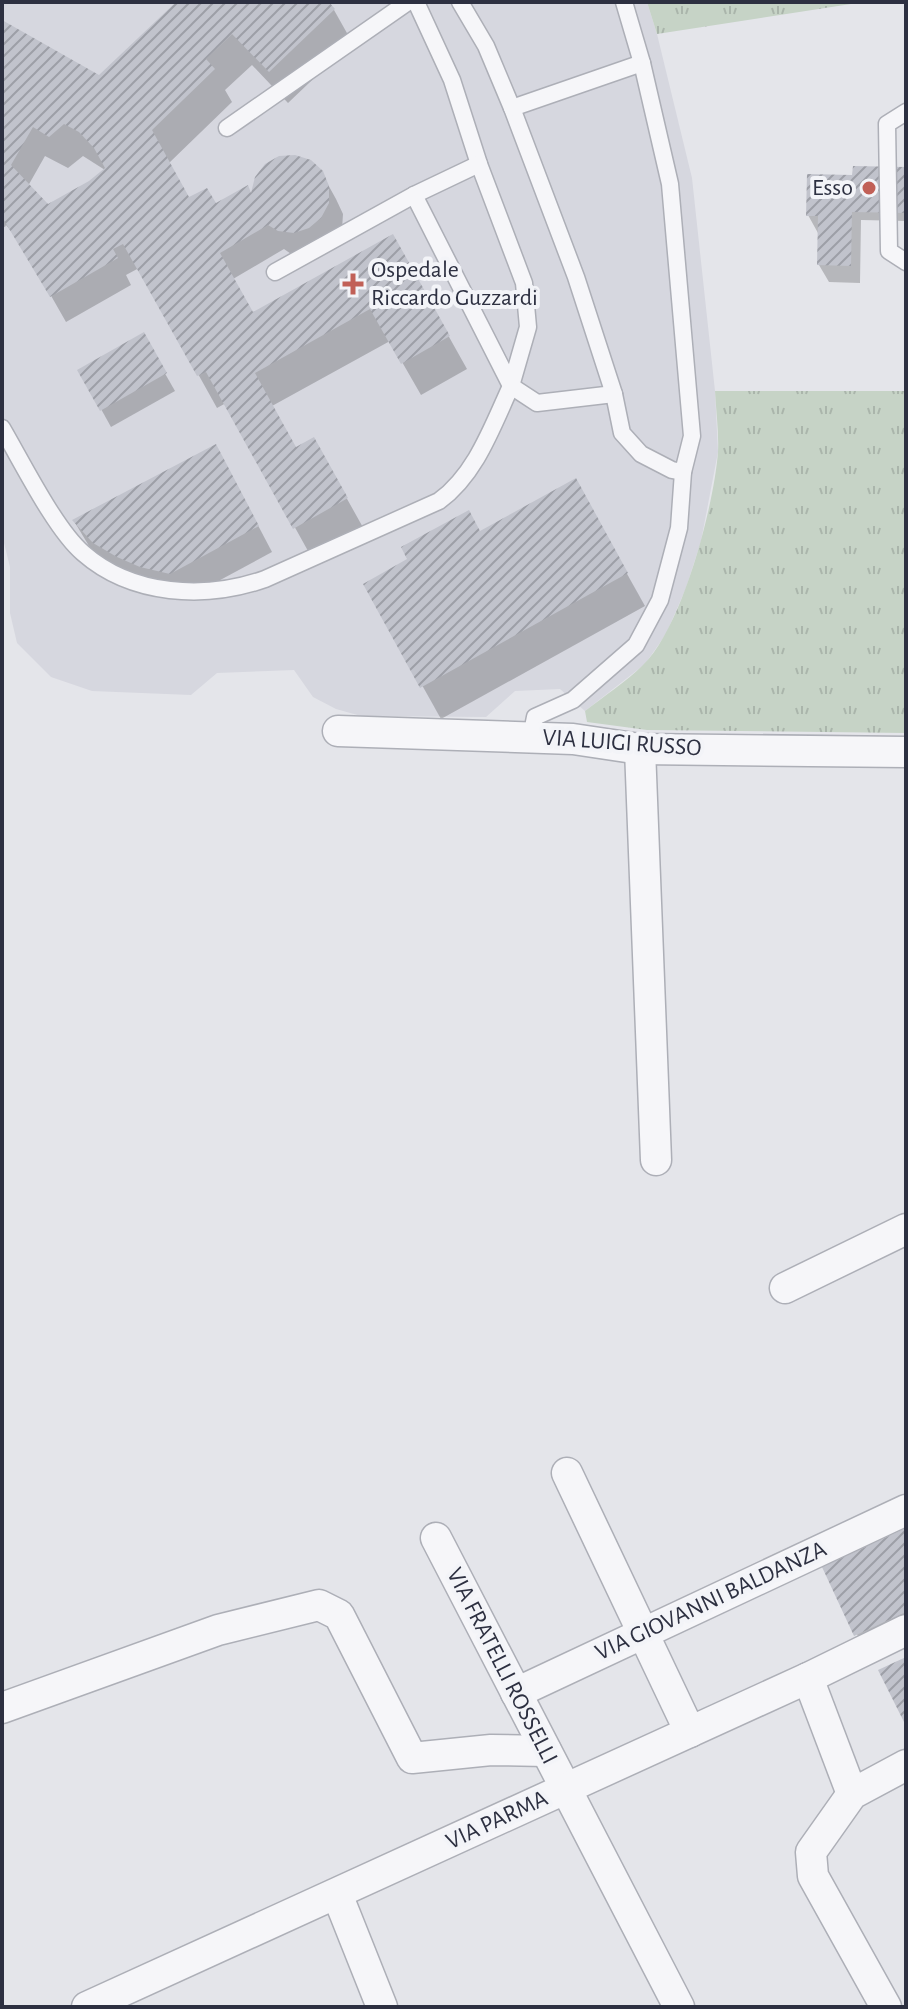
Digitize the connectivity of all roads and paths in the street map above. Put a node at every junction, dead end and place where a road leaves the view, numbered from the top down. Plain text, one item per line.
1 (408, 2) edge
2 (416, 2) edge
3 (460, 2) edge
4 (624, 2) edge
5 (642, 63) junction
6 (512, 108) junction
7 (906, 112) edge
8 (227, 128) dead end
9 (479, 164) junction
10 (414, 195) junction
11 (906, 262) edge
12 (275, 272) dead end
13 (511, 386) junction
14 (614, 394) junction
15 (2, 428) edge
16 (683, 472) junction
17 (338, 731) dead end
18 (531, 737) junction
19 (640, 749) junction
20 (906, 752) edge
21 (656, 1160) dead end
22 (906, 1229) edge
23 (785, 1288) dead end
24 (567, 1473) dead end
25 (906, 1510) edge
26 (436, 1538) dead end
27 (906, 1630) edge
28 (644, 1633) junction
29 (808, 1678) junction
30 (516, 1693) junction
31 (2, 1708) edge
32 (690, 1732) junction
33 (546, 1751) junction
34 (906, 1765) edge
35 (566, 1789) junction
36 (852, 1794) junction
37 (337, 1894) junction
38 (123, 1999) edge
39 (87, 2007) edge
40 (382, 2007) edge
41 (679, 2007) edge
42 (886, 2007) edge

1 - 8 lane
2 - 9 lane
3 - 6 lane
4 - 5 lane
5 - 6 lane
5 - 16 lane
6 - 14 lane
7 - 11 lane
9 - 10 lane
9 - 13 lane
10 - 12 lane
10 - 13 lane
13 - 14 lane
13 - 15 lane
14 - 16 lane
16 - 18 lane
17 - 18 street, VIA LUIGI RUSSO
18 - 19 street, VIA LUIGI RUSSO
19 - 20 street, VIA LUIGI RUSSO
19 - 21 street
22 - 23 street
24 - 28 street
25 - 28 street, VIA GIOVANNI BALDANZA
26 - 30 street, VIA FRATELLI ROSSELLI
27 - 29 street, VIA PARMA
28 - 30 street, VIA GIOVANNI BALDANZA
28 - 32 street
29 - 32 street, VIA PARMA
29 - 36 street
30 - 33 street, VIA FRATELLI ROSSELLI
31 - 33 street
32 - 35 street, VIA PARMA
33 - 35 street, VIA FRATELLI ROSSELLI
34 - 36 street
35 - 37 street, VIA PARMA
35 - 41 street, VIA FRATELLI ROSSELLI
36 - 42 street
37 - 38 street, VIA PARMA
37 - 40 street
38 - 39 street, VIA PARMA

